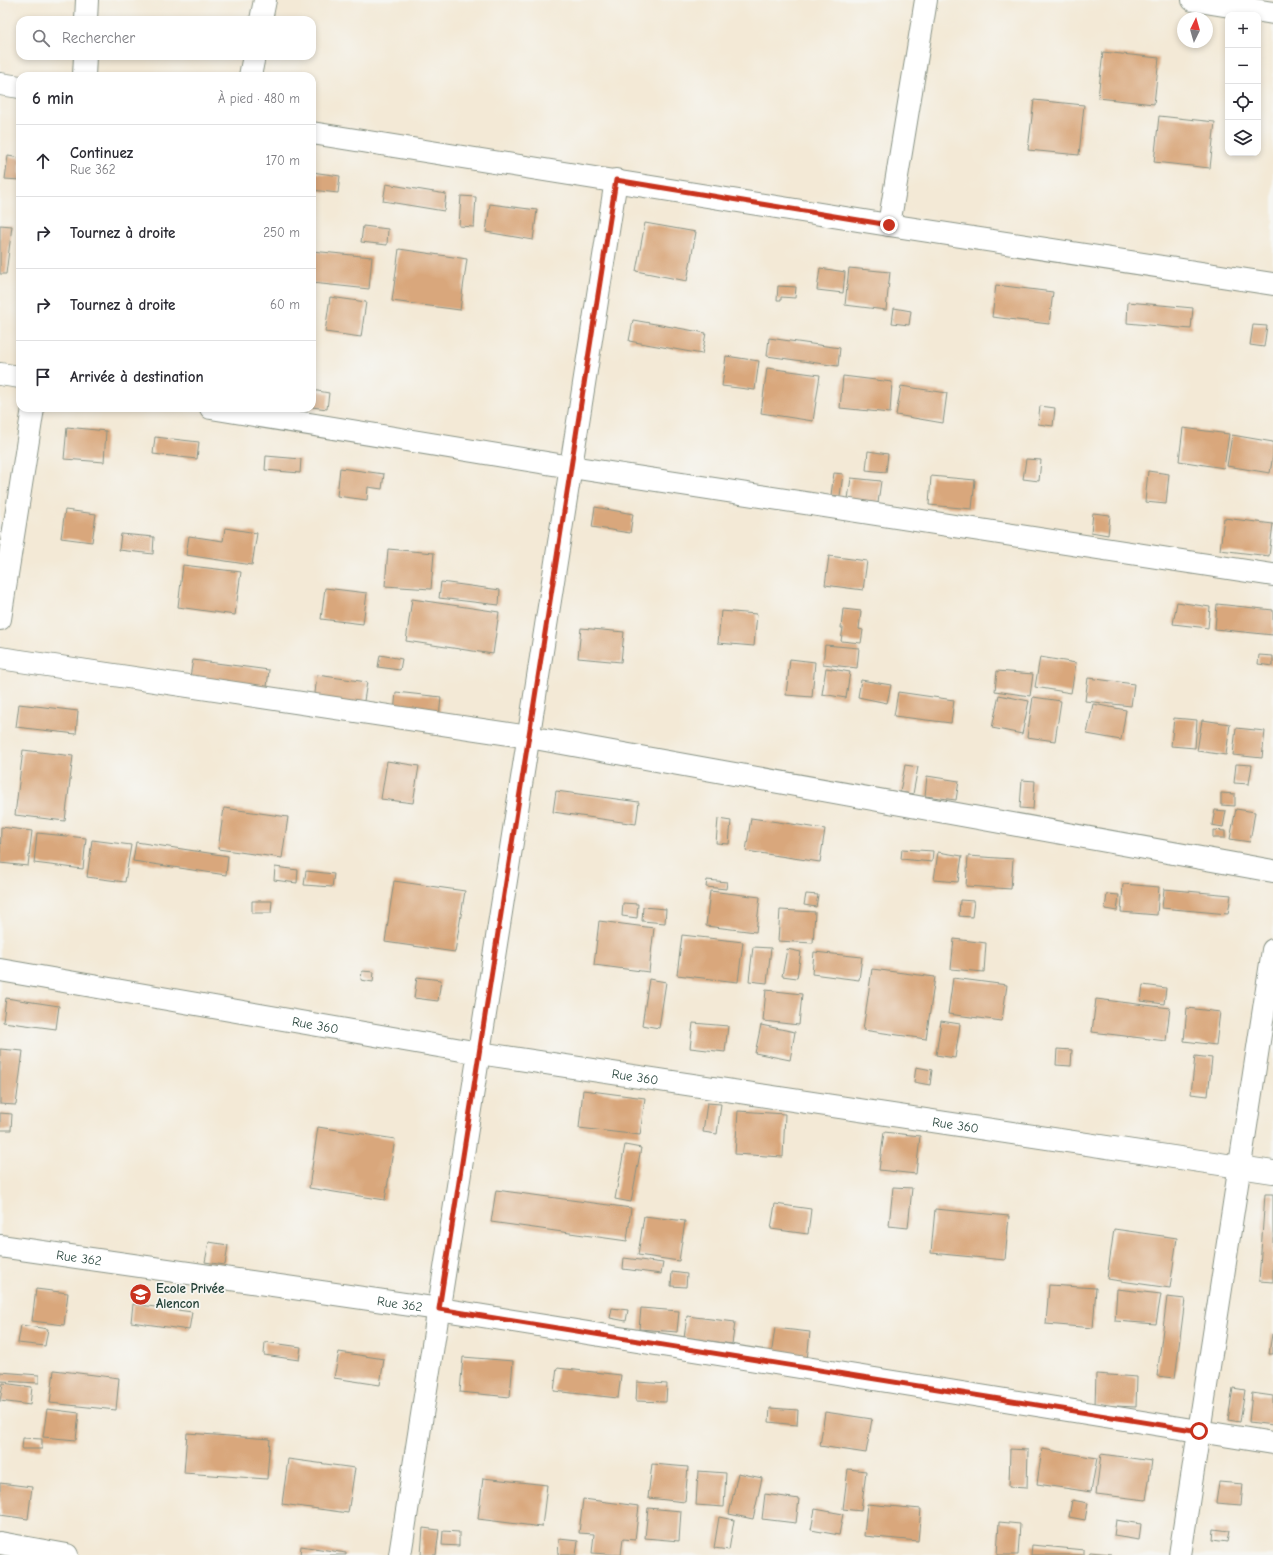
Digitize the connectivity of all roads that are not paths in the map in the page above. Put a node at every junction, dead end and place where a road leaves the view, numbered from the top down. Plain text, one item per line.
1 (87, 0) edge
2 (265, 0) edge
3 (926, 0) edge
4 (1193, 0) edge
5 (1273, 13) edge
6 (86, 16) edge
7 (262, 16) edge
8 (85, 60) edge
9 (253, 60) edge
10 (84, 72) edge
11 (251, 72) edge
12 (0, 84) edge
13 (16, 86) edge
14 (316, 134) edge
15 (616, 180) junction
16 (889, 225) junction
17 (1273, 284) edge
18 (0, 374) edge
19 (16, 376) edge
20 (33, 412) edge
21 (235, 412) edge
22 (571, 467) junction
23 (1273, 575) edge
24 (0, 619) edge
25 (0, 658) edge
26 (529, 737) junction
27 (1273, 871) edge
28 (1273, 950) edge
29 (0, 970) edge
30 (479, 1053) junction
31 (1240, 1167) junction
32 (1273, 1172) edge
33 (0, 1246) edge
34 (439, 1309) junction
35 (1199, 1431) junction
36 (1273, 1443) edge
37 (0, 1543) edge
38 (67, 1555) edge
39 (400, 1555) edge
40 (1180, 1555) edge

1 - 6 street
2 - 7 street
3 - 16 street
4 - 5 street
8 - 10 street
9 - 11 street
12 - 13 street
14 - 15 street
15 - 16 street
15 - 22 street
16 - 17 street
18 - 19 street
20 - 24 street
21 - 22 street
22 - 23 street
22 - 26 street
25 - 26 street
26 - 27 street
26 - 30 street
28 - 31 street
29 - 30 street, Rue 360
30 - 31 street, Rue 360
30 - 34 street
31 - 32 street, Rue 360
31 - 35 street
33 - 34 street, Rue 362
34 - 35 street, Rue 362
34 - 39 street
35 - 36 street, Rue 362
35 - 40 street
37 - 38 street

